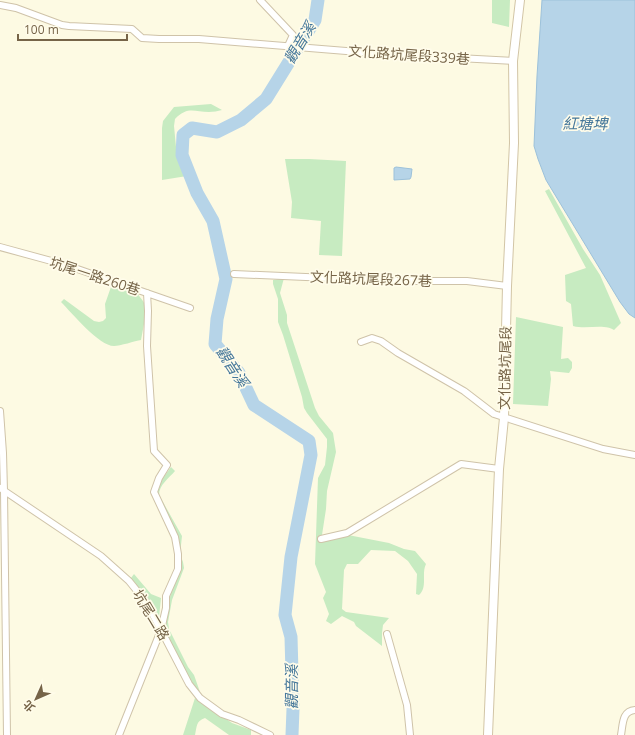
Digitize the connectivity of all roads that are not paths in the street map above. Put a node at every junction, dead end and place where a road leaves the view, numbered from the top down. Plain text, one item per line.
1 (260, 0) edge
2 (520, 0) edge
3 (0, 5) edge
4 (290, 46) junction
5 (513, 61) junction
6 (0, 247) edge
7 (234, 274) dead end
8 (507, 286) junction
9 (147, 293) junction
10 (190, 308) dead end
11 (361, 342) dead end
12 (0, 411) edge
13 (504, 418) junction
14 (635, 455) edge
15 (499, 469) junction
16 (2, 490) edge
17 (321, 539) dead end
18 (161, 630) junction
19 (387, 634) dead end
20 (635, 710) edge
21 (7, 735) edge
22 (119, 735) edge
23 (270, 735) edge
24 (410, 735) edge
25 (488, 735) edge
26 (621, 735) edge

1 - 4 street
2 - 5 main road, 文化路坑尾段
3 - 4 street, 文化路坑尾段339巷
4 - 5 street, 文化路坑尾段339巷
5 - 8 main road, 文化路坑尾段
6 - 9 street, 坑尾一路260巷
7 - 8 street, 文化路坑尾段267巷
8 - 13 main road, 文化路坑尾段
9 - 10 street, 坑尾一路260巷
9 - 18 street
11 - 13 street
12 - 16 street
13 - 14 street
13 - 15 main road, 文化路坑尾段
15 - 17 street
15 - 25 main road, 文化路坑尾段
16 - 18 street, 坑尾二路
16 - 21 street
18 - 22 street
18 - 23 street, 坑尾二路
19 - 24 street
20 - 26 street

